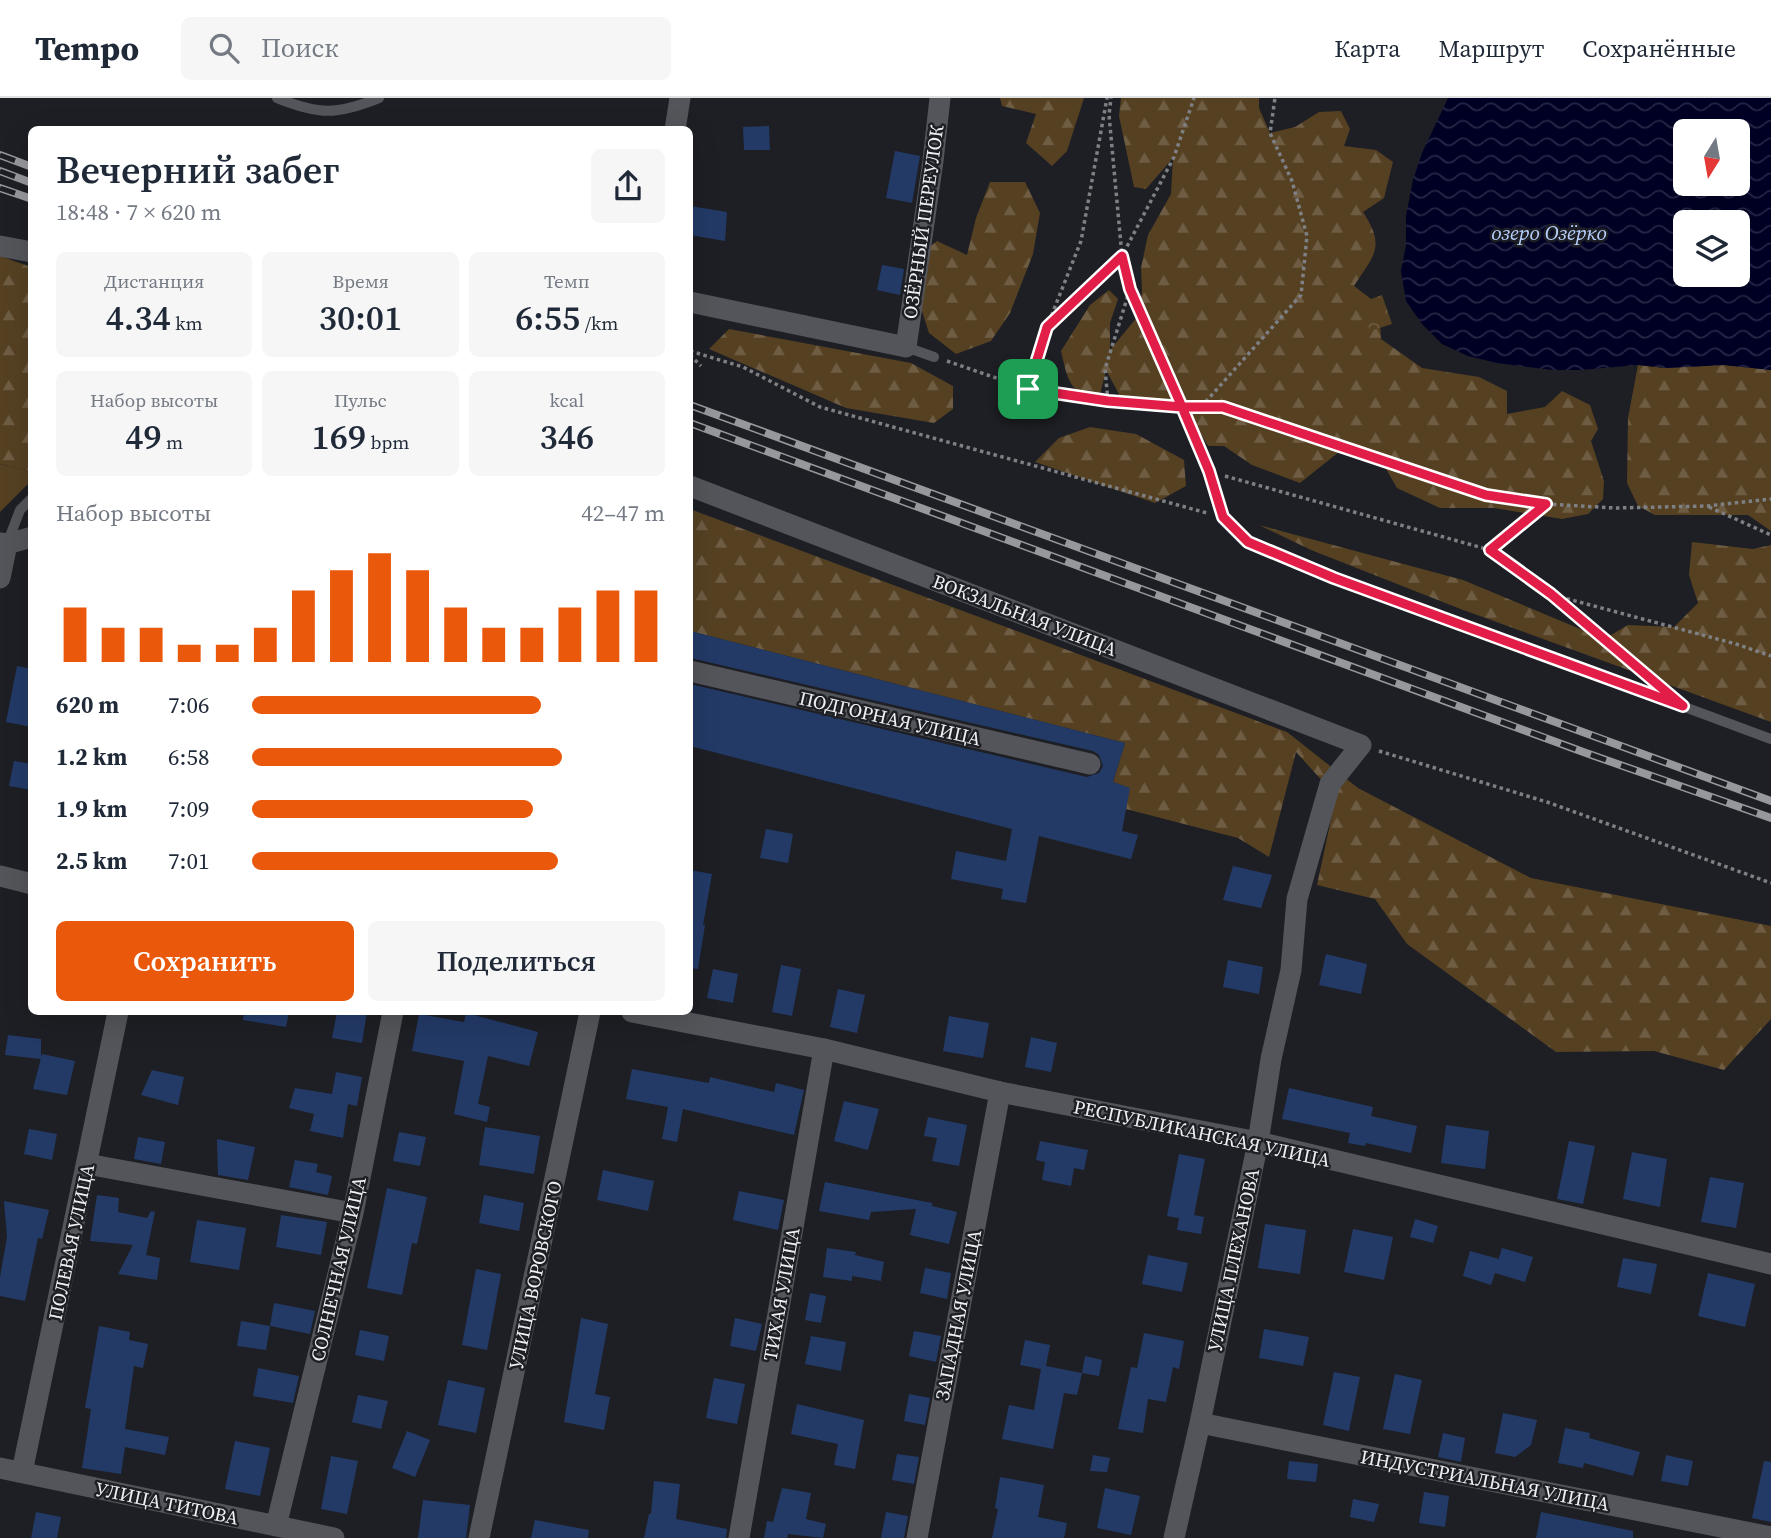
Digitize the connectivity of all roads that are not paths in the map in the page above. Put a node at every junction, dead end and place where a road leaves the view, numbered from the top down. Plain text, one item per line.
1 (277, 98) edge
2 (379, 98) edge
3 (680, 98) edge
4 (940, 98) edge
5 (676, 126) edge
6 (0, 246) edge
7 (28, 251) edge
8 (693, 303) edge
9 (906, 347) junction
10 (934, 356) road end
11 (1182, 407) road end
12 (693, 487) edge
13 (28, 502) edge
14 (28, 538) edge
15 (4, 543) edge
16 (0, 578) edge
17 (693, 672) edge
18 (1771, 739) edge
19 (1361, 745) joint
20 (1090, 764) dead end
21 (0, 876) edge
22 (28, 883) edge
23 (117, 1015) edge
24 (392, 1015) edge
25 (589, 1015) edge
26 (648, 1015) edge
27 (824, 1049) junction
28 (1000, 1093) junction
29 (1258, 1142) junction
30 (88, 1164) junction
31 (353, 1213) junction
32 (1771, 1264) edge
33 (1200, 1423) junction
34 (0, 1468) edge
35 (22, 1472) junction
36 (276, 1526) junction
37 (1771, 1537) edge
38 (334, 1538) edge
39 (479, 1538) edge
40 (739, 1538) edge
41 (917, 1538) edge
42 (1174, 1538) edge

1 - 2 lane
3 - 5 street
4 - 9 street, ОЗЁРНЫЙ ПЕРЕУЛОК
6 - 7 street
8 - 9 street
9 - 10 lane
11 - 18 lane
12 - 19 street, ВОКЗАЛЬНАЯ УЛИЦА
13 - 15 lane
14 - 15 street
15 - 16 street
17 - 20 street, ПОДГОРНАЯ УЛИЦА
19 - 29 street, УЛИЦА ПЛЕХАНОВА
21 - 22 street
23 - 30 street, ПОЛЕВАЯ УЛИЦА
24 - 31 street, СОЛНЕЧНАЯ УЛИЦА
25 - 39 street, УЛИЦА ВОРОВСКОГО
26 - 27 street, РЕСПУБЛИКАНСКАЯ УЛИЦА
27 - 28 street, РЕСПУБЛИКАНСКАЯ УЛИЦА
27 - 40 street, ТИХАЯ УЛИЦА
28 - 29 street, РЕСПУБЛИКАНСКАЯ УЛИЦА
28 - 41 street, ЗАПАДНАЯ УЛИЦА
29 - 32 street, РЕСПУБЛИКАНСКАЯ УЛИЦА
29 - 33 street, УЛИЦА ПЛЕХАНОВА
30 - 31 street
30 - 35 street, ПОЛЕВАЯ УЛИЦА
31 - 36 street, СОЛНЕЧНАЯ УЛИЦА
33 - 37 street, ИНДУСТРИАЛЬНАЯ УЛИЦА
33 - 42 street, УЛИЦА ПЛЕХАНОВА
34 - 35 street, УЛИЦА ТИТОВА
35 - 36 street, УЛИЦА ТИТОВА
36 - 38 street, УЛИЦА ТИТОВА

